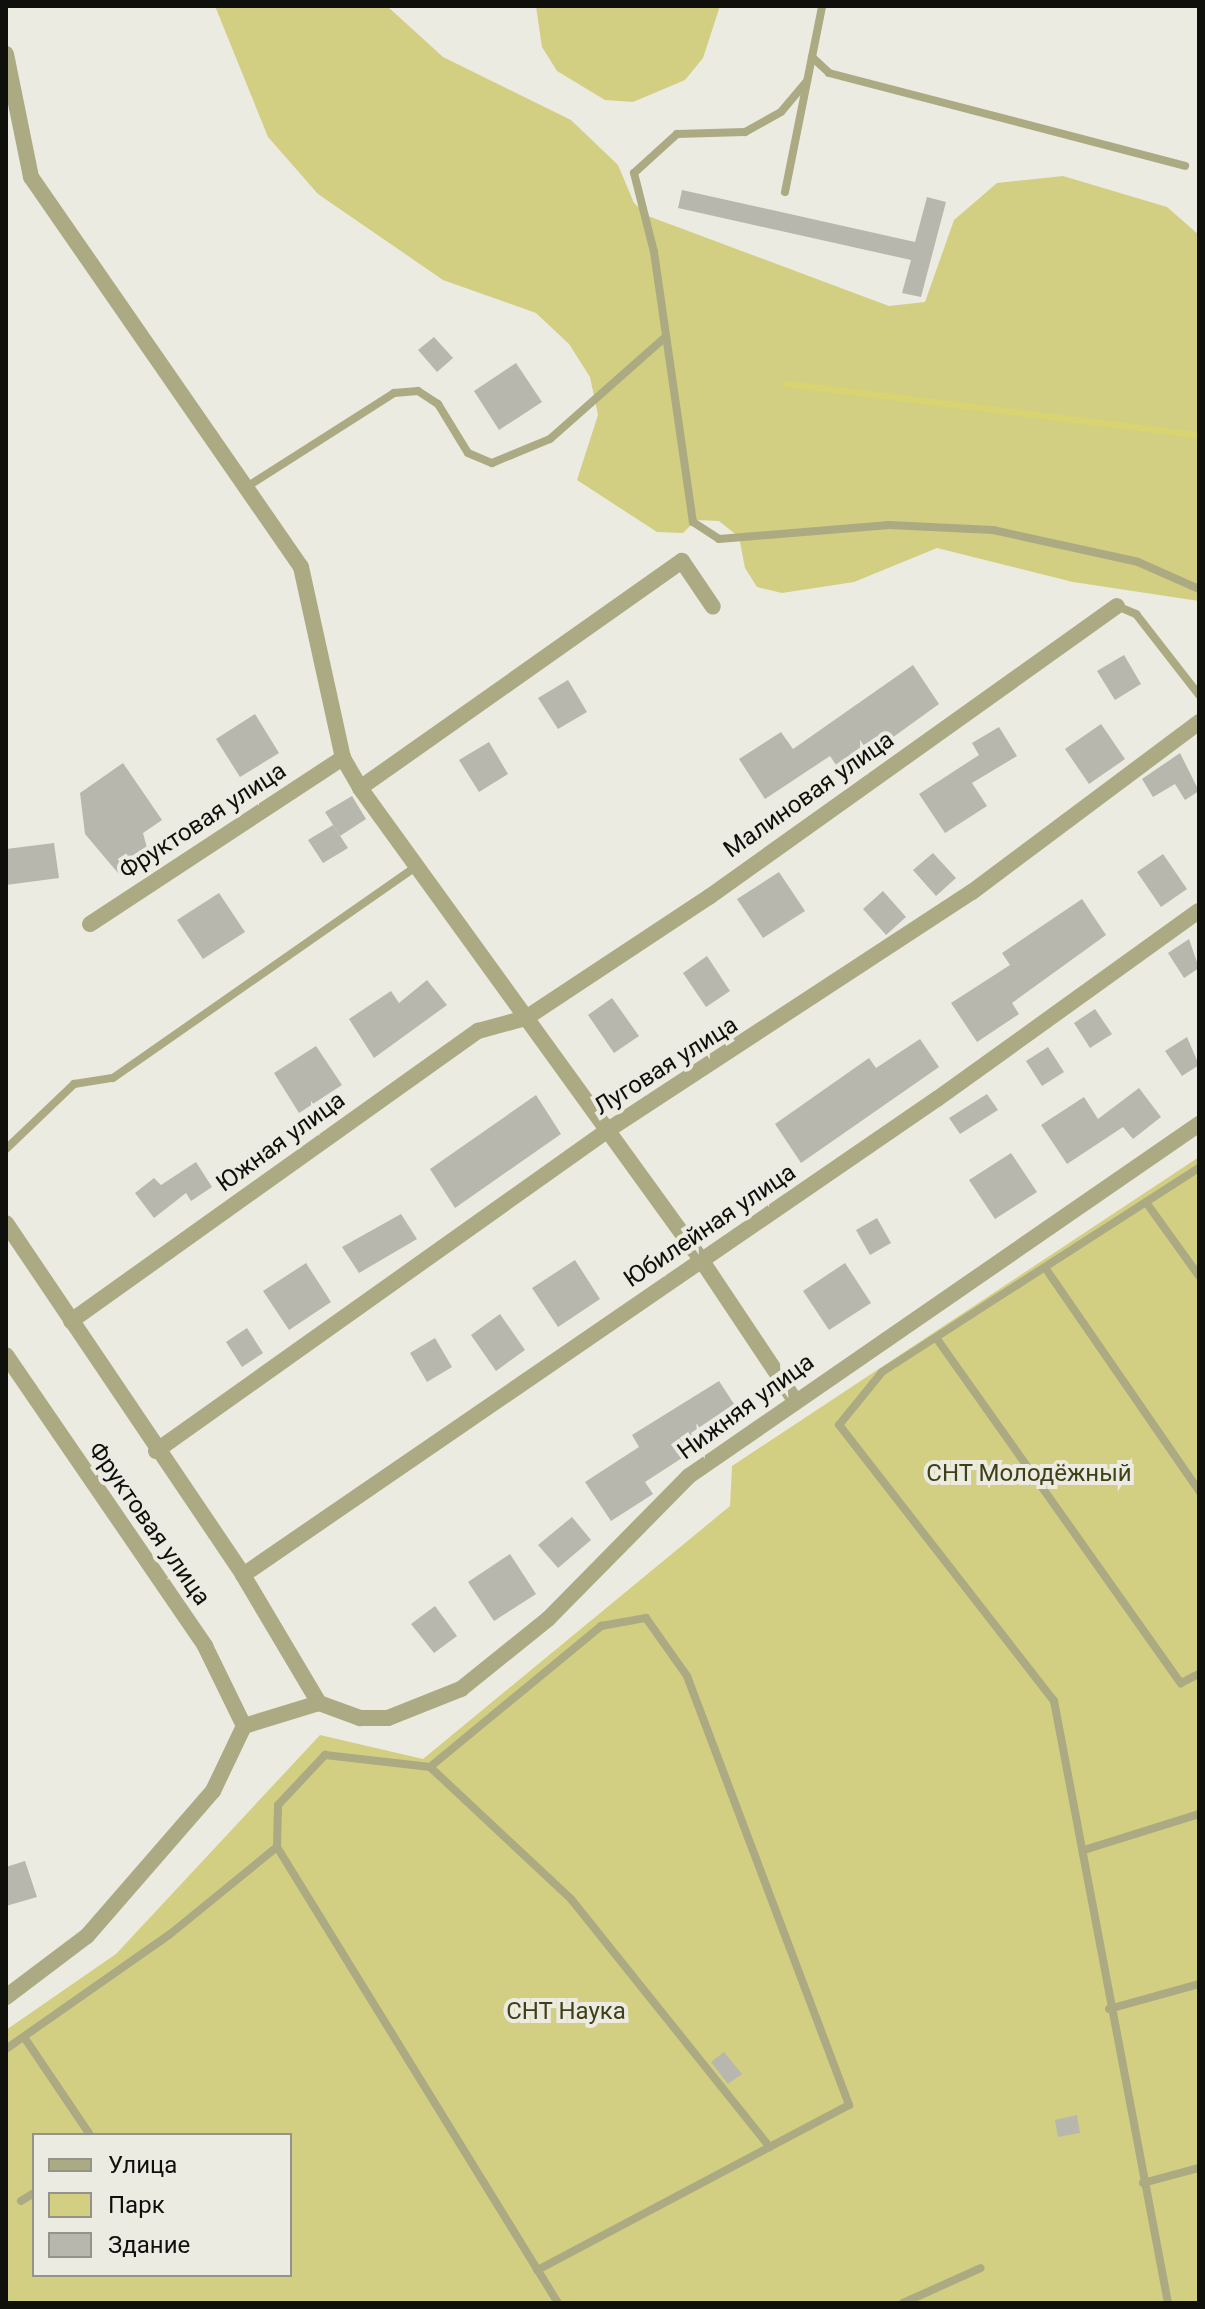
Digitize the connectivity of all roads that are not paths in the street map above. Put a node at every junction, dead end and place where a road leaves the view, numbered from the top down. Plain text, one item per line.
1 (822, 6) edge
2 (6, 54) edge
3 (812, 57) junction
4 (807, 81) junction
5 (1185, 166) dead end
6 (785, 192) dead end
7 (663, 339) junction
8 (248, 486) junction
9 (1199, 589) edge
10 (1117, 606) joint
11 (713, 607) dead end
12 (1199, 695) edge
13 (1199, 722) edge
14 (343, 758) junction
15 (360, 788) junction
16 (417, 867) junction
17 (1199, 911) edge
18 (90, 924) dead end
19 (526, 1018) junction
20 (1199, 1124) edge
21 (608, 1130) junction
22 (6, 1149) edge
23 (1199, 1168) edge
24 (1148, 1205) junction
25 (6, 1223) edge
26 (702, 1261) junction
27 (1046, 1269) junction
28 (1199, 1276) edge
29 (71, 1321) junction
30 (937, 1339) junction
31 (6, 1355) edge
32 (794, 1399) junction
33 (156, 1451) junction
34 (1199, 1491) edge
35 (243, 1575) junction
36 (1199, 1674) edge
37 (319, 1703) junction
38 (244, 1726) junction
39 (430, 1767) junction
40 (1199, 1814) edge
41 (277, 1847) junction
42 (1084, 1850) junction
43 (1199, 1984) edge
44 (6, 1997) edge
45 (1109, 2009) junction
46 (24, 2037) junction
47 (6, 2049) edge
48 (89, 2133) edge
49 (770, 2147) junction
50 (1199, 2168) edge
51 (1143, 2183) junction
52 (32, 2194) edge
53 (21, 2201) dead end
54 (981, 2268) dead end
55 (537, 2270) junction
56 (558, 2303) edge
57 (903, 2303) edge
58 (1168, 2303) edge

1 - 3 lane
2 - 8 street
3 - 4 lane
3 - 5 lane
4 - 6 lane
4 - 7 lane
7 - 8 lane
7 - 9 lane
8 - 14 street
10 - 12 lane
10 - 19 street, Малиновая улица
11 - 15 street
13 - 21 street, Луговая улица
14 - 15 street
14 - 18 street, Фруктовая улица
15 - 16 street
16 - 19 street
16 - 22 lane
17 - 26 street, Юбилейная улица
19 - 21 street
19 - 29 street, Южная улица
20 - 32 street, Нижняя улица
21 - 26 street
21 - 33 street, Луговая улица
23 - 24 lane
24 - 27 lane
24 - 28 lane
25 - 29 street
26 - 32 street
26 - 35 street, Юбилейная улица
27 - 30 lane
27 - 34 lane
29 - 33 street
30 - 36 lane
30 - 42 lane
31 - 38 street, Фруктовая улица
32 - 37 street, Нижняя улица
33 - 35 street
35 - 37 street
37 - 38 street
38 - 44 street
39 - 41 lane
39 - 49 lane
39 - 49 lane
40 - 42 lane
41 - 46 lane
41 - 55 lane
42 - 45 lane
43 - 45 lane
45 - 51 lane
46 - 47 lane
46 - 48 lane
49 - 55 lane
50 - 51 lane
51 - 58 lane
52 - 53 lane
54 - 57 lane
55 - 56 lane

